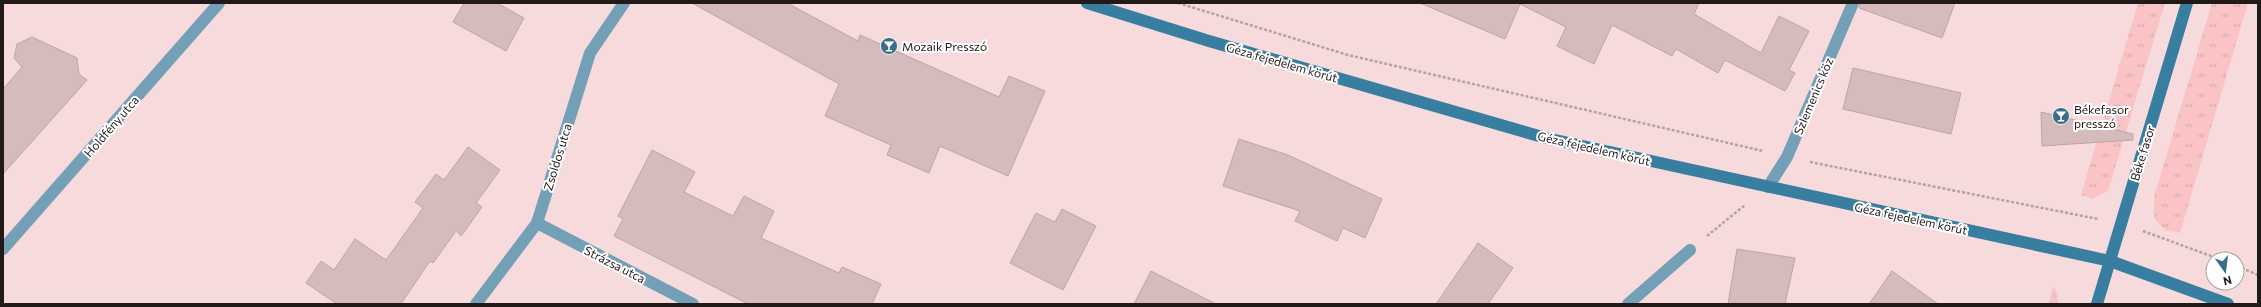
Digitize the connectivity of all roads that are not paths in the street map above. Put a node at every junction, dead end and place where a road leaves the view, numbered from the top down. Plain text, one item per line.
1 (219, 3) edge
2 (624, 3) edge
3 (1087, 3) edge
4 (1853, 3) edge
5 (2188, 3) edge
6 (1768, 187) junction
7 (537, 224) junction
8 (3, 249) edge
9 (1690, 250) road end
10 (2110, 261) junction
11 (476, 304) edge
12 (693, 304) edge
13 (1628, 304) edge
14 (2097, 304) edge
15 (2228, 304) edge

1 - 8 street, Holdfény utca
2 - 7 street, Zsoldos utca
3 - 6 street, Géza fejedelem körút
4 - 6 street, Szlemenics köz
5 - 10 street, Béke fasor
6 - 10 street, Géza fejedelem körút
7 - 11 street, Zsoldos utca
7 - 12 street, Strázsa utca
9 - 13 street
10 - 14 street, Béke fasor
10 - 15 street, Géza fejedelem körút

